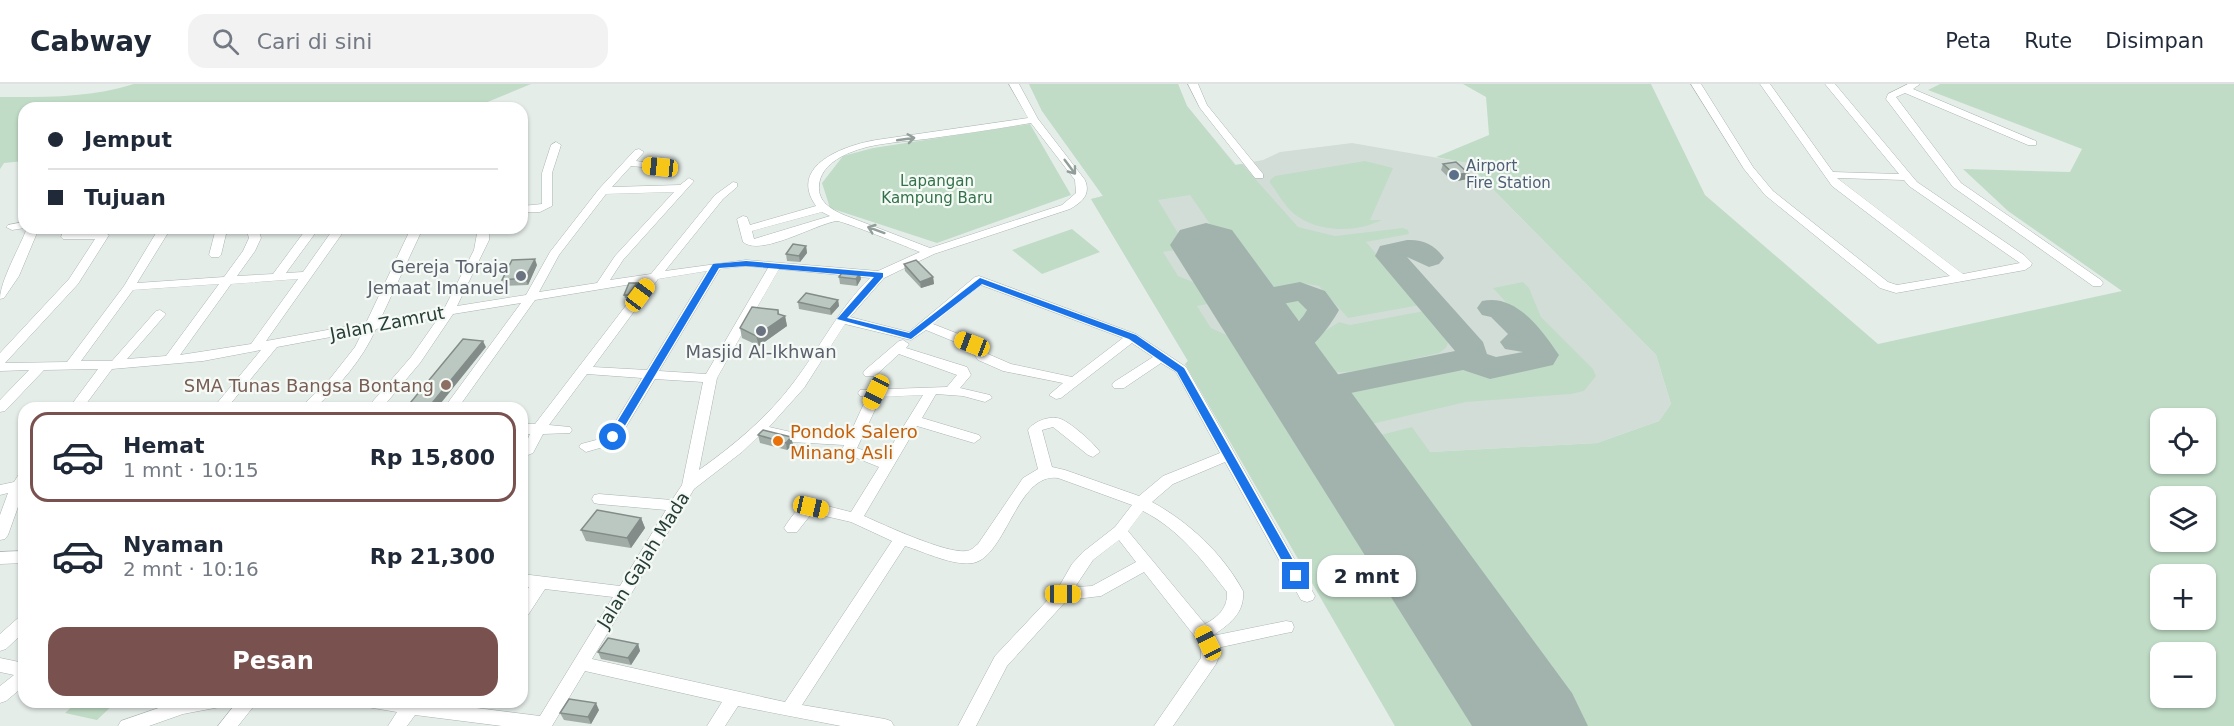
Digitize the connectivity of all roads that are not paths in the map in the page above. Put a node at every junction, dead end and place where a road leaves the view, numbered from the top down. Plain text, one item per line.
1 (1014, 84) edge
2 (1193, 84) edge
3 (1696, 84) edge
4 (1765, 84) edge
5 (1830, 84) edge
6 (1910, 87) edge
7 (1034, 120) junction
8 (2032, 143) dead end
9 (556, 145) dead end
10 (639, 152) dead end
11 (629, 163) junction
12 (660, 167) dead end
13 (1828, 175) junction
14 (1259, 176) dead end
15 (1906, 177) junction
16 (733, 185) dead end
17 (603, 191) junction
18 (822, 208) junction
19 (528, 210) edge
20 (839, 217) junction
21 (18, 226) edge
22 (12, 227) dead end
23 (30, 234) edge
24 (68, 234) edge
25 (90, 234) edge
26 (104, 234) edge
27 (161, 234) edge
28 (220, 234) edge
29 (254, 234) edge
30 (308, 234) edge
31 (336, 234) edge
32 (414, 234) edge
33 (484, 234) edge
34 (930, 252) junction
35 (215, 255) dead end
36 (716, 266) junction
37 (776, 266) junction
38 (306, 275) junction
39 (880, 275) junction
40 (276, 276) junction
41 (654, 277) junction
42 (1961, 278) junction
43 (229, 280) junction
44 (2097, 283) dead end
45 (601, 285) junction
46 (129, 287) junction
47 (0, 295) edge
48 (531, 297) junction
49 (451, 311) junction
50 (160, 315) dead end
51 (842, 319) junction
52 (924, 325) junction
53 (371, 326) junction
54 (911, 336) junction
55 (1132, 337) junction
56 (272, 345) junction
57 (254, 349) junction
58 (897, 349) junction
59 (1161, 357) junction
60 (170, 360) junction
61 (987, 360) junction
62 (0, 361) edge
63 (112, 365) junction
64 (0, 367) edge
65 (70, 367) junction
66 (40, 368) junction
67 (584, 370) junction
68 (963, 371) junction
69 (870, 373) dead end
70 (652, 374) junction
71 (710, 378) junction
72 (1073, 381) junction
73 (1119, 385) dead end
74 (932, 390) junction
75 (951, 390) junction
76 (1056, 395) dead end
77 (985, 398) dead end
78 (81, 402) edge
79 (225, 402) edge
80 (313, 402) edge
81 (380, 402) edge
82 (455, 402) edge
83 (0, 408) edge
84 (914, 420) junction
85 (528, 429) edge
86 (539, 429) junction
87 (759, 429) junction
88 (565, 430) dead end
89 (974, 438) dead end
90 (852, 441) junction
91 (586, 447) dead end
92 (528, 450) dead end
93 (1093, 452) dead end
94 (1228, 455) junction
95 (886, 464) junction
96 (1046, 471) junction
97 (18, 484) edge
98 (690, 485) junction
99 (0, 490) edge
100 (18, 492) edge
101 (599, 499) dead end
102 (1141, 503) junction
103 (677, 506) junction
104 (855, 518) junction
105 (792, 528) dead end
106 (1120, 531) junction
107 (0, 535) edge
108 (901, 539) junction
109 (18, 557) edge
110 (0, 558) edge
111 (1147, 563) junction
112 (528, 580) edge
113 (541, 582) junction
114 (623, 592) junction
115 (1063, 594) junction
116 (1307, 596) dead end
117 (528, 601) edge
118 (1286, 627) dead end
119 (18, 628) edge
120 (1205, 637) junction
121 (0, 644) edge
122 (580, 663) junction
123 (0, 665) edge
124 (18, 669) edge
125 (18, 681) edge
126 (0, 696) edge
127 (734, 697) junction
128 (161, 708) edge
129 (180, 708) edge
130 (243, 708) edge
131 (410, 708) edge
132 (418, 708) edge
133 (789, 710) junction
134 (154, 716) junction
135 (829, 721) edge
136 (544, 725) edge
137 (127, 726) edge
138 (227, 726) edge
139 (397, 726) edge
140 (716, 726) edge
141 (885, 726) edge
142 (967, 726) edge
143 (1162, 726) edge

1 - 7 street
2 - 14 street
3 - 42 street
4 - 13 street
5 - 15 street
6 - 8 street
6 - 44 street
18 -> 7 street
7 -> 34 street
9 - 19 street
10 - 11 street
11 - 12 street
11 - 17 street
13 - 15 street
13 - 42 street
15 - 42 street
16 - 41 street
17 - 45 street
17 - 48 street
18 - 20 street
18 - 20 street
34 -> 20 street
21 - 22 street
23 - 47 street
24 - 25 street
26 - 62 street
27 - 46 street
28 - 35 street
29 - 43 street
30 - 40 street
31 - 38 street
32 - 53 street
33 - 49 street
34 - 39 street
36 - 37 street, Jalan Zamrut
36 - 41 street, Jalan Zamrut
36 - 70 street
37 - 39 street, Jalan Zamrut
37 - 71 street
38 - 40 street
38 - 57 street
39 - 51 street, Jalan Gajah Mada
40 - 43 street
41 - 45 street, Jalan Zamrut
41 - 67 street
43 - 46 street
43 - 60 street
45 - 48 street, Jalan Zamrut
46 - 65 street
48 - 49 street, Jalan Zamrut
48 - 82 street
49 - 53 street, Jalan Zamrut
49 - 81 street
50 - 63 street
51 - 54 street
51 - 87 street, Jalan Gajah Mada
52 - 54 street
52 - 55 street
52 - 61 street
53 - 56 street, Jalan Zamrut
53 - 80 street
54 - 58 street
55 - 59 street
55 - 72 street
56 - 57 street, Jalan Zamrut
56 - 79 street
57 - 60 street, Jalan Zamrut
58 - 68 street
58 - 69 street
59 - 73 street
59 - 94 street
60 - 63 street, Jalan Zamrut
61 - 68 street
61 - 72 street
63 - 65 street, Jalan Zamrut
63 - 78 street
64 - 66 street, Jalan Zamrut
65 - 66 street, Jalan Zamrut
66 - 83 street
67 - 70 street
67 - 86 street
68 - 75 street
70 - 71 street
70 - 91 street
71 - 98 street
72 - 76 street
74 - 75 street
74 - 84 street
74 - 90 street
75 - 77 street
84 - 89 street
84 - 95 street
85 - 86 street
86 - 88 street
86 - 92 street
87 - 90 street
87 - 98 street, Jalan Gajah Mada
90 - 95 street
93 - 96 street
94 - 102 street
94 - 116 street
95 - 104 street
96 - 102 street
96 - 108 street
97 - 99 street
98 - 103 street, Jalan Gajah Mada
100 - 107 street
101 - 103 street
102 - 106 street
102 - 120 street
103 - 114 street, Jalan Gajah Mada
104 - 105 street
104 - 108 street
106 - 111 street
106 - 115 street
108 - 133 street
109 - 110 street
111 - 115 street
111 - 120 street
112 - 113 street
113 - 114 street
113 - 117 street
114 - 122 street, Jalan Gajah Mada
115 - 142 street
118 - 120 street
119 - 121 street
120 - 143 street
122 - 127 street
122 - 136 street, Jalan Gajah Mada
123 - 124 street
125 - 126 street
127 - 133 street
127 - 140 street
128 - 134 street
129 - 134 street
130 - 138 street
131 - 139 street
132 - 136 street
133 - 135 street
134 - 137 street
135 - 141 street

